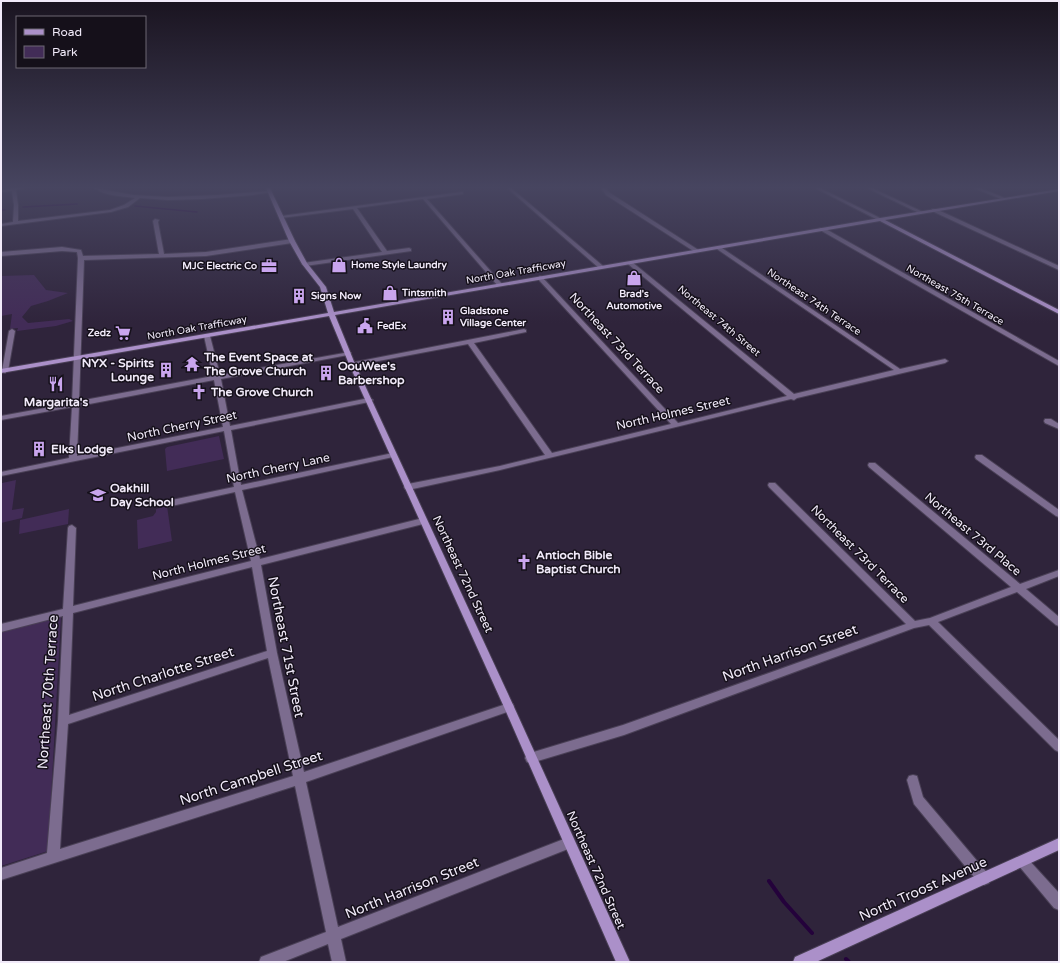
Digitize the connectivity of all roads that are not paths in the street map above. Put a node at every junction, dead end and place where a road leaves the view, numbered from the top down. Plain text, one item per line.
1 (158, 233) edge
2 (288, 233) edge
3 (372, 233) edge
4 (455, 233) edge
5 (561, 233) edge
6 (669, 233) edge
7 (801, 233) edge
8 (829, 233) edge
9 (907, 233) edge
10 (983, 233) edge
11 (292, 241) junction
12 (719, 248) junction
13 (409, 250) dead end
14 (697, 251) junction
15 (385, 253) junction
16 (1, 254) edge
17 (162, 255) junction
18 (81, 258) junction
19 (630, 263) junction
20 (305, 264) junction
21 (601, 268) junction
22 (1059, 268) edge
23 (540, 278) junction
24 (500, 285) junction
25 (1059, 312) edge
26 (332, 313) junction
27 (12, 331) dead end
28 (524, 332) dead end
29 (207, 336) junction
30 (470, 342) junction
31 (348, 353) junction
32 (77, 358) junction
33 (944, 361) dead end
34 (352, 364) junction
35 (1059, 364) edge
36 (3, 371) edge
37 (899, 371) junction
38 (217, 377) junction
39 (794, 398) junction
40 (369, 400) junction
41 (76, 403) junction
42 (1, 418) edge
43 (1048, 421) dead end
44 (676, 425) junction
45 (1059, 427) edge
46 (226, 429) junction
47 (393, 455) junction
48 (550, 456) junction
49 (979, 458) dead end
50 (73, 460) junction
51 (872, 465) dead end
52 (1, 474) edge
53 (772, 485) dead end
54 (408, 487) junction
55 (238, 489) junction
56 (167, 504) dead end
57 (1059, 514) edge
58 (423, 521) junction
59 (72, 528) dead end
60 (256, 563) junction
61 (1059, 573) edge
62 (1018, 588) junction
63 (68, 611) junction
64 (931, 621) junction
65 (1059, 622) edge
66 (913, 625) junction
67 (1, 628) edge
68 (272, 653) junction
69 (509, 707) junction
70 (63, 721) junction
71 (1059, 747) edge
72 (531, 758) junction
73 (299, 779) junction
74 (914, 780) dead end
75 (569, 843) junction
76 (1059, 844) edge
77 (53, 857) junction
78 (1022, 862) junction
79 (1, 874) edge
80 (984, 879) junction
81 (1059, 903) edge
82 (334, 936) junction
83 (266, 962) edge
84 (339, 962) edge
85 (623, 962) edge
86 (800, 962) edge

1 - 17 street
2 - 11 main road, Northeast 72nd Street
3 - 15 street
4 - 24 street
5 - 21 street
6 - 14 street
7 - 12 main road, North Oak Trafficway
8 - 35 street, Northeast 75th Terrace
9 - 25 main road
10 - 22 street
11 - 17 street
11 - 20 main road, Northeast 72nd Street
12 - 14 main road, North Oak Trafficway
12 - 37 street, Northeast 74th Terrace
13 - 15 street
14 - 19 main road, North Oak Trafficway
15 - 20 street
16 - 18 street
17 - 18 street
18 - 32 street
19 - 21 main road, North Oak Trafficway
19 - 39 street, Northeast 74th Street
20 - 26 main road, Northeast 72nd Street
21 - 23 main road, North Oak Trafficway
23 - 24 main road, North Oak Trafficway
23 - 44 street, Northeast 73rd Terrace
24 - 26 main road, North Oak Trafficway
26 - 29 main road, North Oak Trafficway
26 - 31 main road, Northeast 72nd Street
27 - 36 street
28 - 30 street
29 - 32 main road, North Oak Trafficway
29 - 38 street, Northeast 71st Street
30 - 34 street
30 - 48 street
31 - 34 main road, Northeast 72nd Street
31 - 38 street
32 - 36 main road, North Oak Trafficway
32 - 41 street
33 - 37 street, North Holmes Street
34 - 40 main road, Northeast 72nd Street
37 - 39 street, North Holmes Street
38 - 41 street
38 - 46 street, Northeast 71st Street
39 - 44 street, North Holmes Street
40 - 46 street, North Cherry Street
40 - 47 main road, Northeast 72nd Street
41 - 42 street
41 - 50 street
43 - 45 street
44 - 48 street, North Holmes Street
46 - 50 street, North Cherry Street
46 - 55 street, Northeast 71st Street
47 - 54 main road, Northeast 72nd Street
47 - 55 street, North Cherry Lane
48 - 54 street, North Holmes Street
49 - 57 street
50 - 52 street, North Cherry Street
51 - 62 street, Northeast 73rd Place
53 - 66 street, Northeast 73rd Terrace
54 - 58 main road, Northeast 72nd Street
55 - 56 street, North Cherry Lane
55 - 60 street, Northeast 71st Street
58 - 60 street, North Holmes Street
58 - 69 main road, Northeast 72nd Street
59 - 63 street, Northeast 70th Terrace
60 - 63 street, North Holmes Street
60 - 68 street, Northeast 71st Street
61 - 62 street, North Harrison Street
62 - 64 street, North Harrison Street
62 - 65 street, Northeast 73rd Place
63 - 67 street, North Holmes Street
63 - 70 street, Northeast 70th Terrace
64 - 66 street, North Harrison Street
64 - 71 street
66 - 72 street, North Harrison Street
68 - 70 street, North Charlotte Street
68 - 73 street, Northeast 71st Street
69 - 72 main road, Northeast 72nd Street
69 - 73 street, North Campbell Street
70 - 77 street, Northeast 70th Terrace
72 - 75 main road, Northeast 72nd Street
73 - 77 street, North Campbell Street
73 - 82 street, Northeast 71st Street
74 - 80 street
75 - 82 street, North Harrison Street
75 - 85 main road, Northeast 72nd Street
76 - 78 main road, North Troost Avenue
77 - 79 street, North Campbell Street
78 - 80 main road, North Troost Avenue
78 - 81 street
80 - 86 main road, North Troost Avenue
82 - 83 street, North Harrison Street
82 - 84 street, Northeast 71st Street

